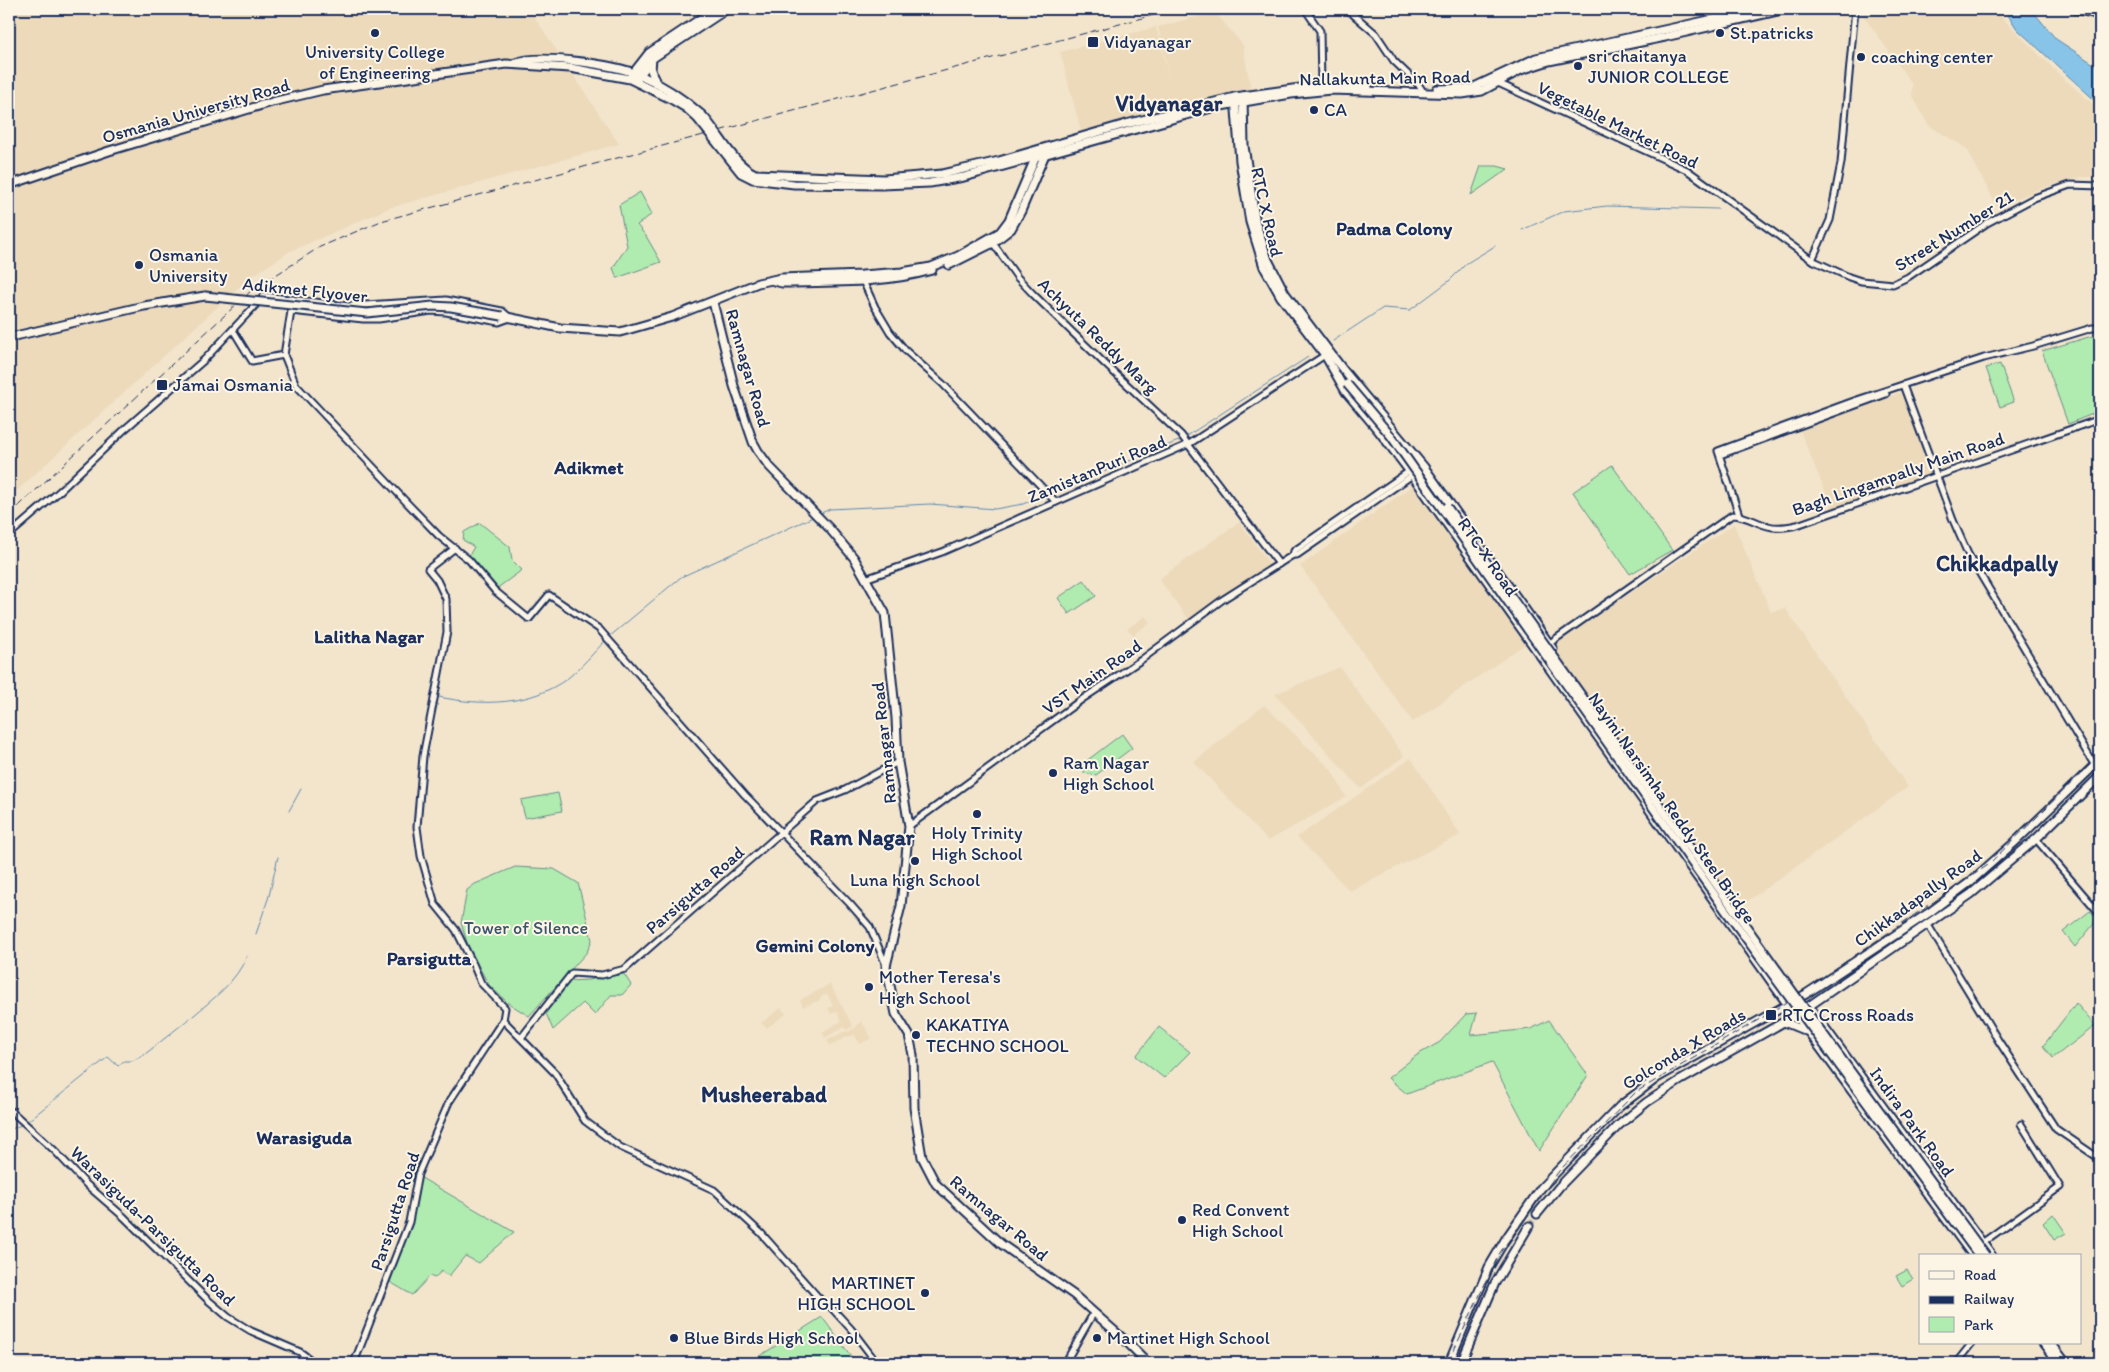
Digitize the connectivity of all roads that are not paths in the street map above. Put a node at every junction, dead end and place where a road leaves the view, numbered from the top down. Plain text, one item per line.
1 (715, 9) edge
2 (727, 9) edge
3 (1305, 9) edge
4 (1347, 9) edge
5 (1759, 9) edge
6 (1786, 9) edge
7 (1855, 9) edge
8 (2074, 9) edge
9 (2100, 14) edge
10 (652, 58) junction
11 (634, 77) junction
12 (656, 83) junction
13 (1498, 83) junction
14 (1321, 86) junction
15 (1423, 91) junction
16 (679, 100) junction
17 (1239, 100) junction
18 (1045, 151) junction
19 (1037, 154) junction
20 (1024, 160) junction
21 (1032, 167) junction
22 (754, 177) junction
23 (9, 185) edge
24 (2100, 186) edge
25 (993, 243) junction
26 (1259, 246) junction
27 (1812, 260) junction
28 (774, 281) junction
29 (863, 281) junction
30 (1878, 283) joint
31 (293, 299) junction
32 (713, 302) junction
33 (291, 311) junction
34 (510, 318) junction
35 (2100, 328) edge
36 (233, 330) junction
37 (11, 337) edge
38 (284, 355) junction
39 (1325, 356) junction
40 (1339, 378) junction
41 (1904, 386) junction
42 (2100, 419) edge
43 (1188, 443) junction
44 (1422, 465) junction
45 (1411, 474) junction
46 (1938, 475) junction
47 (1442, 492) junction
48 (1054, 500) junction
49 (1447, 507) joint
50 (1739, 515) junction
51 (9, 535) edge
52 (455, 548) junction
53 (1279, 564) junction
54 (865, 579) junction
55 (1549, 644) junction
56 (1536, 652) junction
57 (898, 762) junction
58 (2099, 766) edge
59 (2100, 776) edge
60 (909, 826) junction
61 (781, 834) junction
62 (2036, 839) junction
63 (2100, 914) edge
64 (1928, 925) junction
65 (1863, 957) junction
66 (1773, 958) junction
67 (886, 966) junction
68 (1760, 966) junction
69 (1869, 966) junction
70 (1776, 988) junction
71 (1804, 996) junction
72 (1788, 1005) junction
73 (1811, 1009) junction
74 (1774, 1013) junction
75 (1796, 1015) junction
76 (503, 1020) junction
77 (1784, 1022) junction
78 (1808, 1032) junction
79 (521, 1038) junction
80 (1834, 1040) junction
81 (1820, 1049) junction
82 (9, 1108) edge
83 (2021, 1124) dead end
84 (2100, 1159) edge
85 (1922, 1161) junction
86 (1911, 1171) junction
87 (1534, 1198) junction
88 (1544, 1205) junction
89 (1537, 1214) tunnel mouth
90 (1529, 1226) tunnel mouth
91 (1982, 1242) junction
92 (1972, 1254) edge
93 (1978, 1254) edge
94 (1985, 1254) edge
95 (1991, 1254) edge
96 (1093, 1314) junction
97 (1971, 1344) edge
98 (2039, 1344) edge
99 (2044, 1344) edge
100 (2052, 1344) edge
101 (2057, 1344) edge
102 (1455, 1352) junction
103 (1462, 1360) edge
104 (315, 1363) edge
105 (354, 1363) edge
106 (877, 1363) edge
107 (1065, 1363) edge
108 (1148, 1363) edge
109 (1449, 1363) edge
110 (1956, 1363) edge
111 (2052, 1363) edge
112 (2058, 1363) edge
113 (2066, 1363) edge
114 (2070, 1363) edge

1 - 11 main road
2 - 10 main road
3 - 14 street
4 - 15 street
5 - 15 main road, Nallakunta Main Road
6 - 13 main road, Nallakunta Main Road
7 - 27 street
8 - 9 main road
10 - 11 main road
10 - 12 main road
11 - 12 main road, Osmania University Road
11 - 16 main road, Osmania University Road
11 - 23 main road, Osmania University Road
12 - 16 main road, Osmania University Road
13 - 15 main road, Nallakunta Main Road
13 - 27 street, Vegetable Market Road
14 - 15 main road, Nallakunta Main Road
14 - 17 main road, Nallakunta Main Road
15 - 17 main road, Nallakunta Main Road
16 - 22 main road, Osmania University Road, bridge
17 - 18 main road
17 - 26 main road, RTC X Road
18 - 19 main road
18 - 25 main road
19 - 20 main road
19 - 21 main road
19 - 22 main road
20 - 21 main road
20 - 22 main road
21 - 28 main road
24 - 30 street, Street Number 21
25 - 29 main road
25 - 43 street, Achyuta Reddy Marg
26 - 39 main road, RTC X Road
26 - 44 main road, RTC X Road
27 - 30 street, Vegetable Market Road
28 - 29 main road
28 - 32 main road, Adikmet Flyover
29 - 48 street
31 - 33 street
31 - 34 street
31 - 36 street
32 - 34 main road, Adikmet Flyover
32 - 54 main road, Ramnagar Road
33 - 34 street
33 - 38 street
34 - 37 main road, Adikmet Flyover, bridge
35 - 41 street
36 - 38 street
36 - 51 street
38 - 52 street
39 - 40 main road, RTC X Road
39 - 43 street, ZamistanPuri Road
40 - 45 main road, RTC X Road
40 - 93 main road, Nayini Narsimha Reddy Steel Bridge, bridge
41 - 46 street
41 - 50 street
42 - 46 street, Bagh Lingampally Main Road
43 - 48 street, ZamistanPuri Road
43 - 53 street, Achyuta Reddy Marg
44 - 45 street, VST Main Road
44 - 47 main road, RTC X Road
45 - 53 street, VST Main Road
45 - 56 main road, RTC X Road
46 - 50 street, Bagh Lingampally Main Road
46 - 58 street
47 - 49 main road, RTC X Road
47 - 55 main road, RTC X Road
48 - 54 street, ZamistanPuri Road
49 - 94 main road, Nayini Narsimha Reddy Steel Bridge, bridge
50 - 55 street
52 - 61 street
52 - 76 street
53 - 60 street, VST Main Road
54 - 57 main road, Ramnagar Road
55 - 56 street
55 - 66 main road, RTC X Road
56 - 68 main road, RTC X Road
57 - 60 main road, Ramnagar Road
57 - 61 street, Parsigutta Road
58 - 65 main road, Chikkadapally Road
59 - 62 main road, Chikkadapally Road
60 - 67 main road, Ramnagar Road
61 - 67 street
61 - 79 street, Parsigutta Road
62 - 63 street
62 - 64 main road, Chikkadapally Road
64 - 69 main road, Chikkadapally Road
64 - 84 street
65 - 69 main road
65 - 71 main road, Chikkadapally Road
66 - 68 main road
66 - 71 main road, RTC X Road
67 - 96 main road, Ramnagar Road
68 - 70 main road, RTC X Road
69 - 73 main road, Chikkadapally Road
70 - 72 main road, RTC X Road
70 - 74 main road
71 - 72 main road, Chikkadapally Road
72 - 74 main road, Golconda X Roads
73 - 75 main road, Chikkadapally Road
73 - 80 main road, Indira Park Road
74 - 87 main road, Golconda X Roads
75 - 77 main road, Chikkadapally Road
75 - 78 main road, Indira Park Road
76 - 79 street
76 - 105 street, Parsigutta Road
77 - 78 main road
77 - 88 main road, Chikkadapally Road
78 - 81 main road, Indira Park Road
79 - 106 street
80 - 81 main road
80 - 85 main road, Indira Park Road
81 - 86 main road, Indira Park Road
82 - 104 street, Warasiguda-Parsigutta Road
83 - 91 street
85 - 86 main road
85 - 91 main road, Indira Park Road
86 - 92 main road, Indira Park Road
87 - 88 main road
87 - 102 main road, Golconda X Roads
88 - 89 main road, Chikkadapally Road
90 - 103 main road
91 - 95 main road, Indira Park Road
96 - 107 street
96 - 108 main road, Ramnagar Road
97 - 110 street
98 - 111 main road
99 - 112 main road
100 - 113 main road
101 - 114 main road
102 - 103 main road
102 - 109 main road, Golconda X Roads

